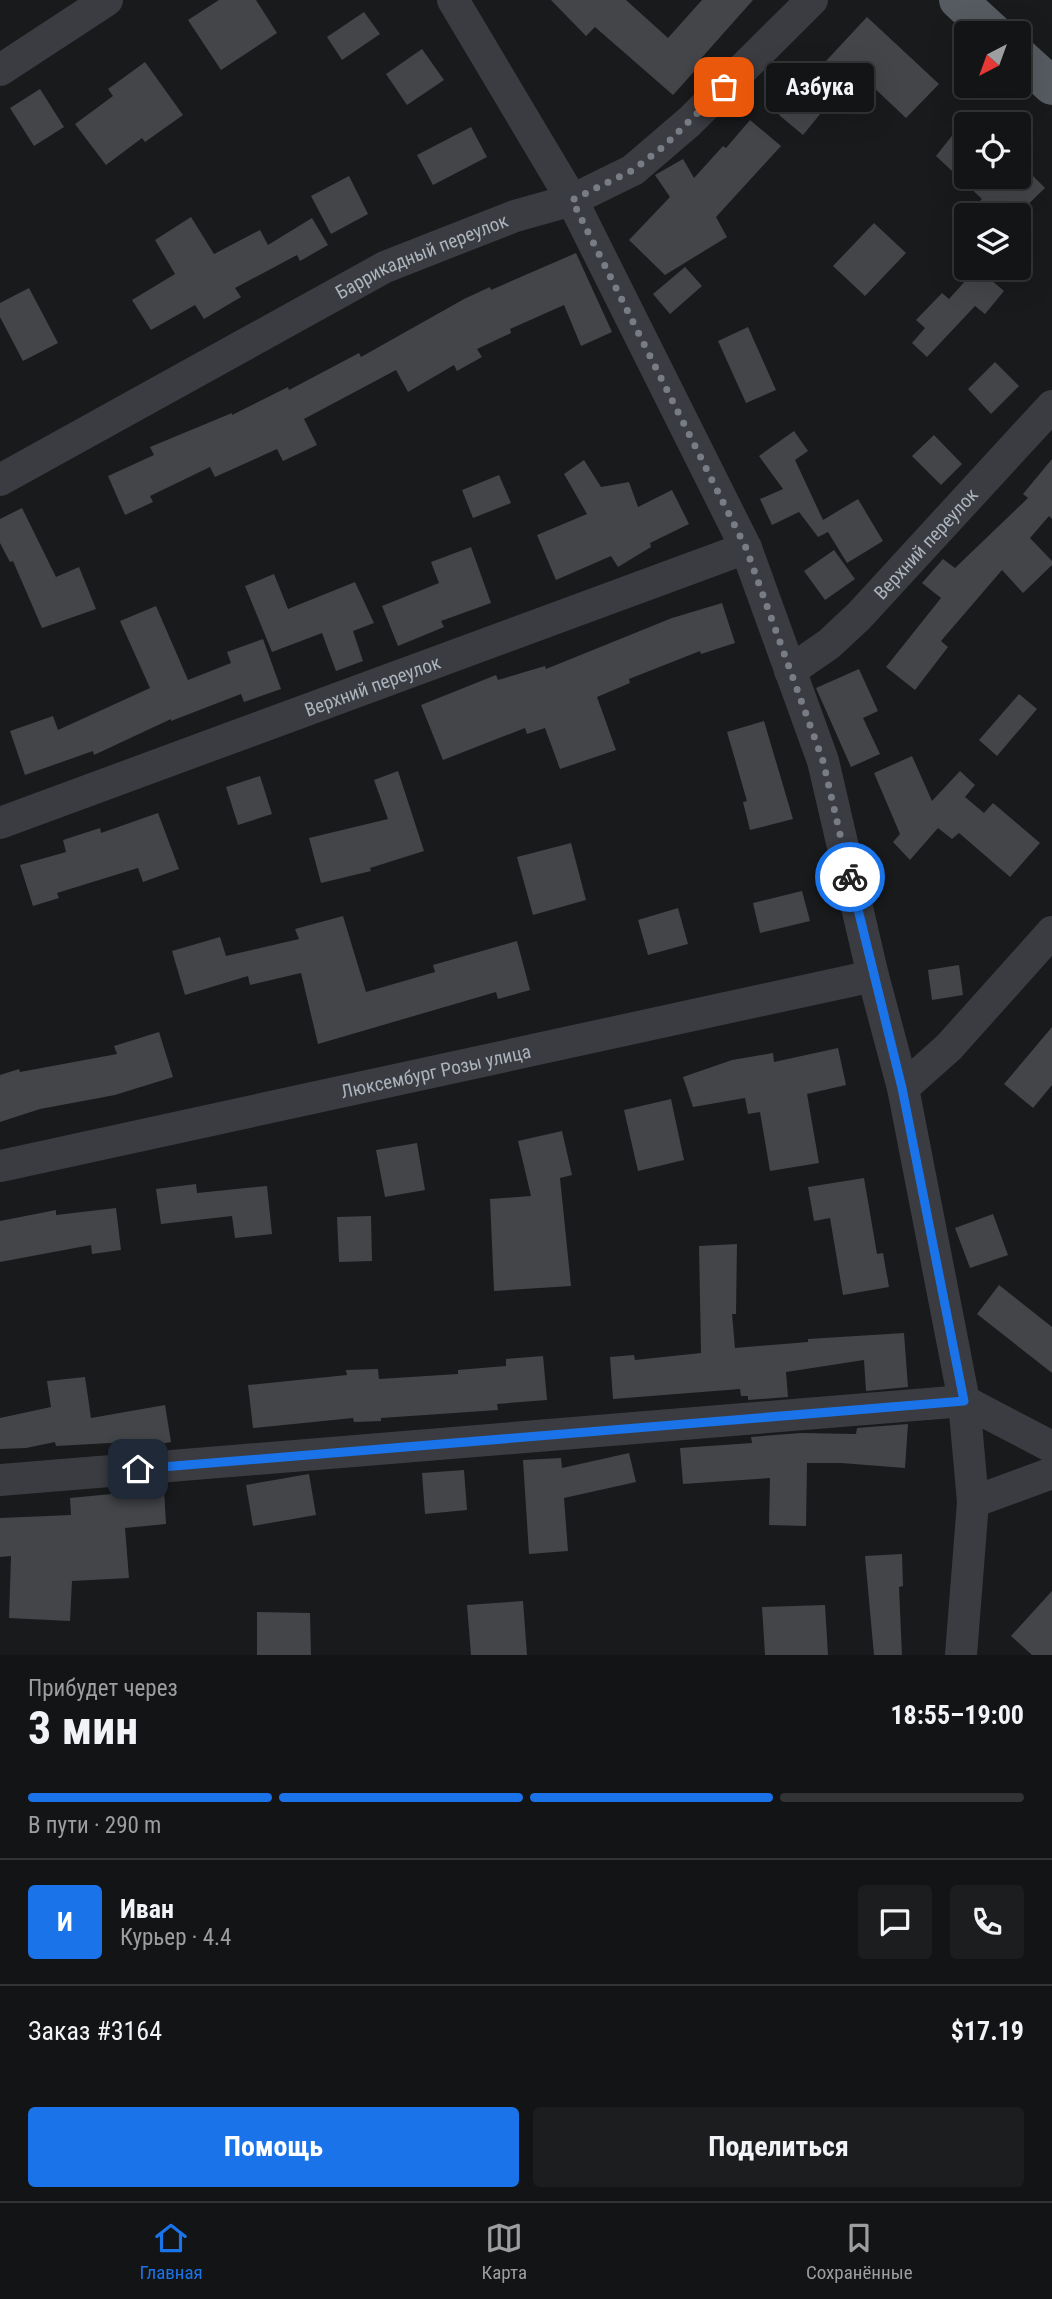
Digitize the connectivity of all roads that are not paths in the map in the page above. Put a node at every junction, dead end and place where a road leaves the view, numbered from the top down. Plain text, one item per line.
1 (107, 0) edge
2 (453, 0) edge
3 (813, 0) edge
4 (958, 0) edge
5 (981, 21) edge
6 (0, 70) edge
7 (572, 200) junction
8 (1052, 406) edge
9 (0, 480) edge
10 (746, 548) junction
11 (790, 671) junction
12 (0, 823) edge
13 (1052, 932) edge
14 (873, 976) junction
15 (902, 1088) junction
16 (0, 1166) edge
17 (964, 1401) junction
18 (1052, 1447) edge
19 (1052, 1473) edge
20 (0, 1480) edge
21 (973, 1503) junction
22 (961, 1655) edge

1 - 6 street
2 - 7 street
3 - 7 street, Баррикадный переулок
4 - 5 main road
7 - 9 street, Баррикадный переулок
7 - 10 street
8 - 11 street, Верхний переулок
10 - 11 street
10 - 12 street, Верхний переулок
11 - 14 street
13 - 15 street
14 - 15 street
14 - 16 street, Люксембург Розы улица
15 - 17 street
17 - 18 street
17 - 20 street
17 - 21 street
19 - 21 street
21 - 22 street

